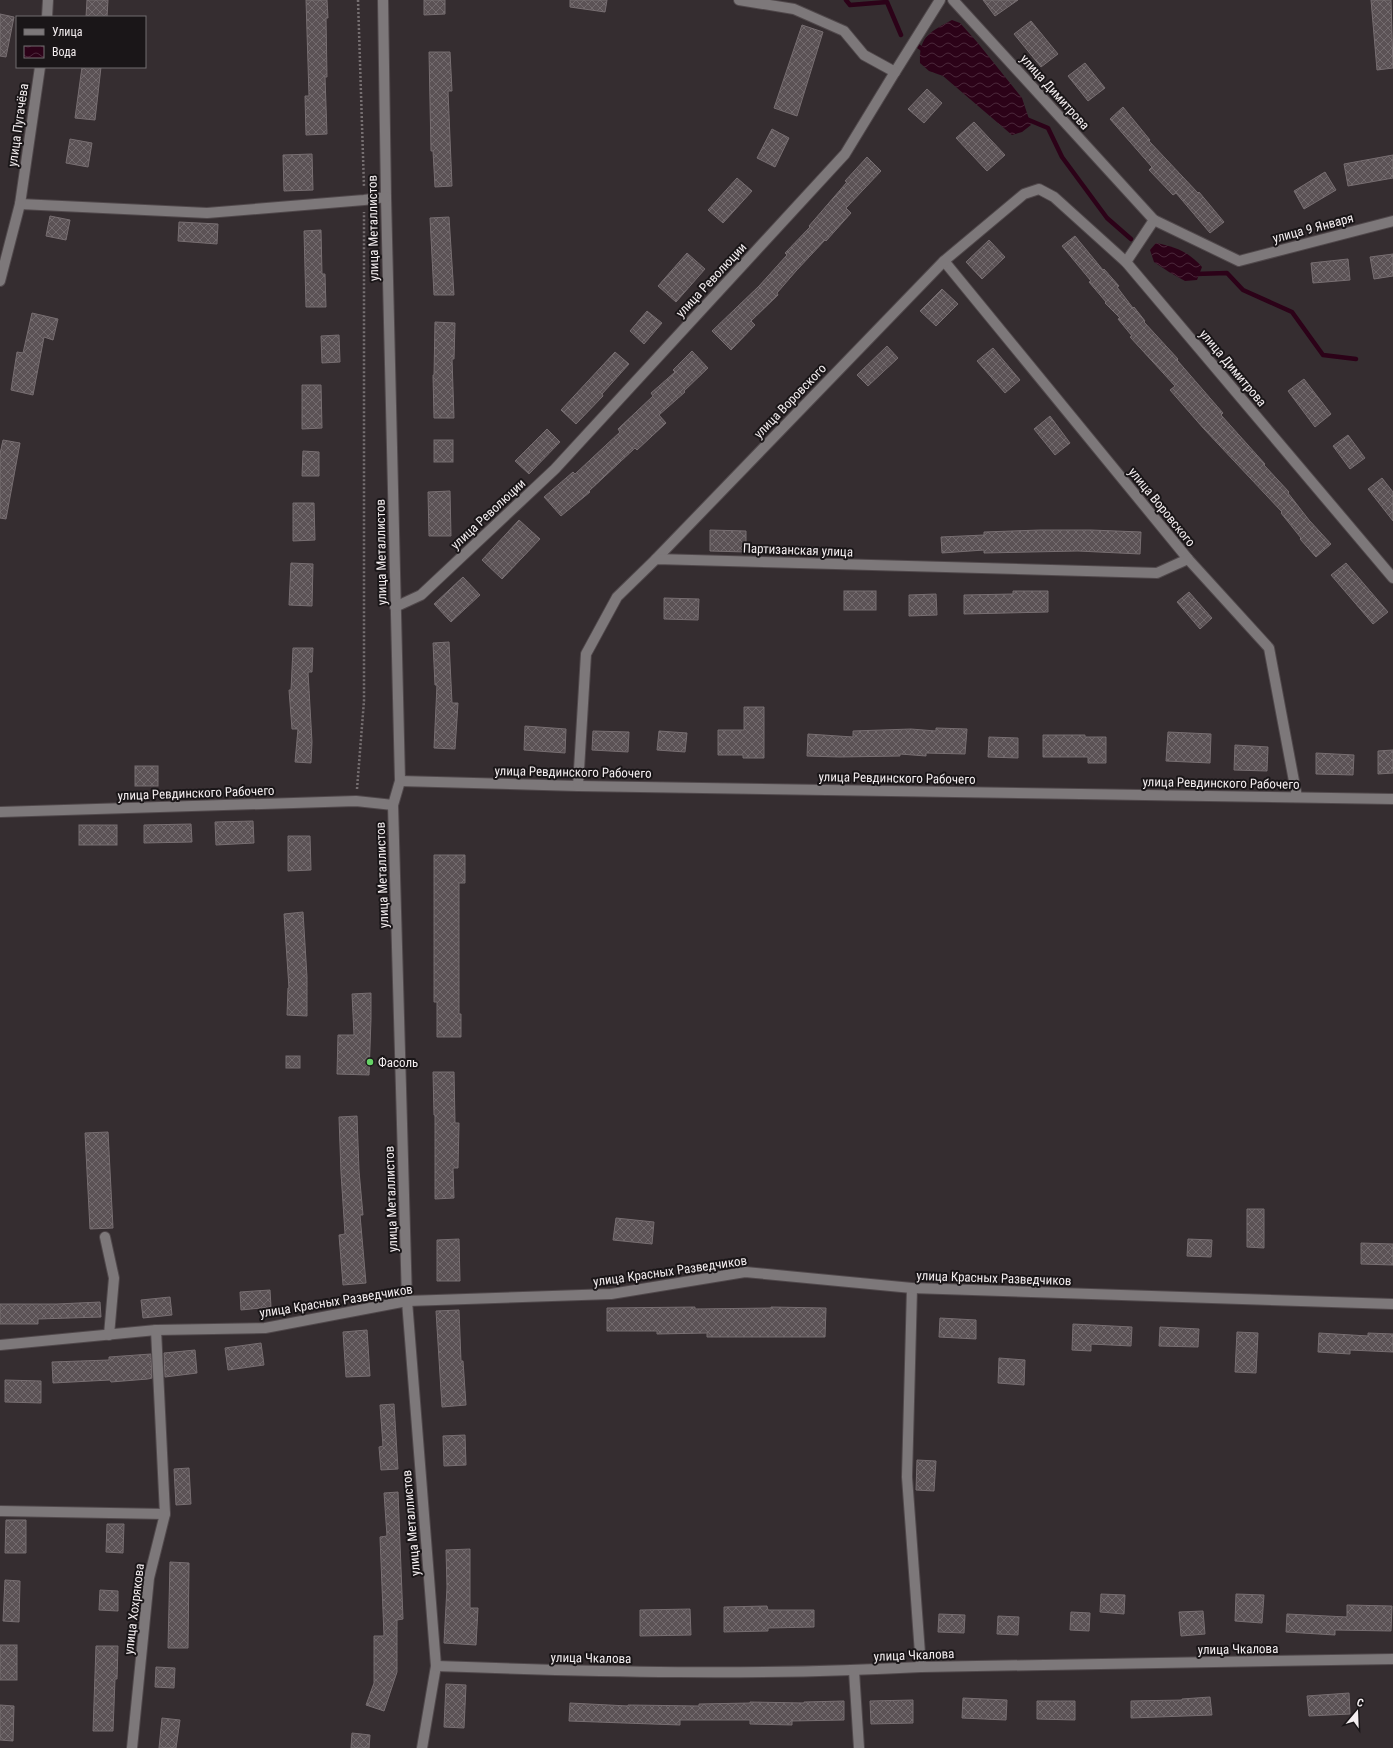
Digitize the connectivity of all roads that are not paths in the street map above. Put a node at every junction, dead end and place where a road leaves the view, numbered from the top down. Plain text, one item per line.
1 (48, 0) edge
2 (383, 0) edge
3 (739, 0) edge
4 (940, 0) edge
5 (953, 0) edge
6 (47, 16) edge
7 (40, 68) edge
8 (895, 72) junction
9 (1039, 189) joint
10 (386, 197) junction
11 (20, 204) junction
12 (1154, 220) junction
13 (1393, 221) edge
14 (944, 260) junction
15 (1239, 261) joint
16 (1126, 262) junction
17 (0, 281) edge
18 (656, 559) junction
19 (1188, 559) junction
20 (1393, 578) edge
21 (395, 607) junction
22 (400, 781) junction
23 (578, 786) junction
24 (1297, 797) junction
25 (1393, 799) edge
26 (393, 805) junction
27 (0, 812) edge
28 (105, 1237) dead end
29 (912, 1288) junction
30 (407, 1301) junction
31 (1393, 1304) edge
32 (156, 1330) junction
33 (109, 1335) junction
34 (0, 1345) edge
35 (0, 1512) edge
36 (166, 1514) junction
37 (1393, 1659) edge
38 (436, 1666) junction
39 (921, 1667) junction
40 (854, 1671) junction
41 (132, 1748) edge
42 (422, 1748) edge
43 (858, 1748) edge

1 - 6 street
2 - 10 street, улица Металлистов
3 - 8 street
4 - 8 street, улица Революции
5 - 12 street, улица Димитрова
7 - 11 street, улица Пугачёва
8 - 21 street, улица Революции
9 - 14 street, улица Воровского
9 - 16 street, улица Димитрова
10 - 11 street
10 - 21 street, улица Металлистов
11 - 17 street, улица Пугачёва
12 - 15 street, улица Димитрова
12 - 16 street
13 - 15 street, улица 9 Января
14 - 18 street, улица Воровского
14 - 19 street, улица Воровского
16 - 20 street, улица Димитрова
18 - 19 street, Партизанская улица
18 - 23 street
19 - 24 street, улица Воровского
21 - 22 street, улица Металлистов
22 - 23 street, улица Ревдинского Рабочего
22 - 26 street, улица Металлистов
23 - 24 street, улица Ревдинского Рабочего
24 - 25 street, улица Ревдинского Рабочего
26 - 27 street, улица Ревдинского Рабочего
26 - 30 street, улица Металлистов
28 - 33 street
29 - 30 street, улица Красных Разведчиков
29 - 31 street, улица Красных Разведчиков
29 - 39 street
30 - 32 street, улица Красных Разведчиков
30 - 38 street, улица Металлистов
32 - 33 street, улица Красных Разведчиков
32 - 36 street, улица Хохрякова
33 - 34 street, улица Красных Разведчиков
35 - 36 street
36 - 41 street, улица Хохрякова
37 - 39 street, улица Чкалова
38 - 40 street, улица Чкалова
38 - 42 street, улица Металлистов
39 - 40 street, улица Чкалова
40 - 43 street

